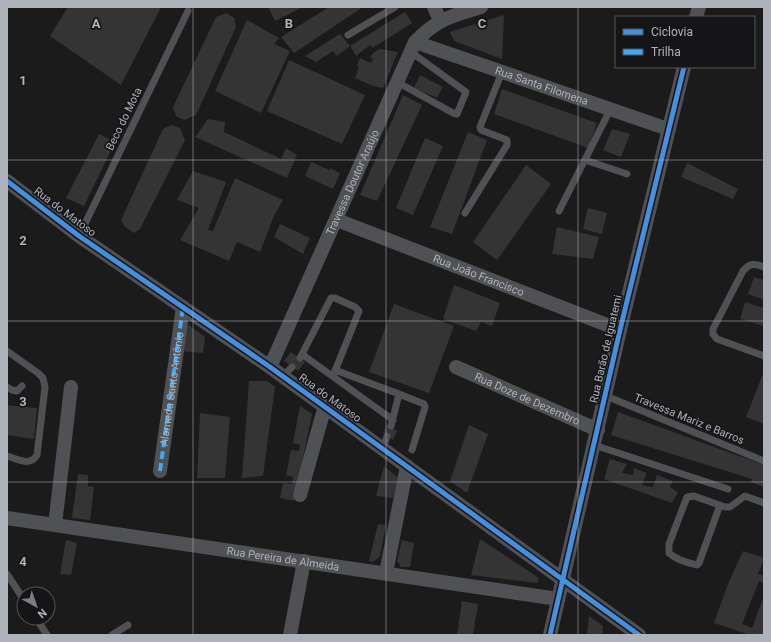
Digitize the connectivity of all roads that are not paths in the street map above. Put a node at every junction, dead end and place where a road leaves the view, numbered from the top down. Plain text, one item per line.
1 (395, 7) edge
2 (434, 7) edge
3 (481, 7) edge
4 (188, 11) dead end
5 (440, 20) junction
6 (348, 35) dead end
7 (413, 47) junction
8 (684, 68) edge
9 (502, 72) junction
10 (397, 82) junction
11 (610, 110) junction
12 (668, 130) junction
13 (585, 160) junction
14 (627, 174) dead end
15 (7, 181) edge
16 (559, 211) dead end
17 (465, 213) dead end
18 (337, 220) junction
19 (79, 236) junction
20 (764, 267) edge
21 (183, 307) junction
22 (620, 330) junction
23 (7, 351) edge
24 (764, 356) edge
25 (270, 367) junction
26 (456, 367) dead end
27 (334, 373) junction
28 (22, 386) dead end
29 (7, 387) edge
30 (71, 387) dead end
31 (399, 394) junction
32 (606, 396) junction
33 (325, 406) junction
34 (598, 430) junction
35 (594, 445) junction
36 (412, 450) dead end
37 (7, 456) edge
38 (764, 461) edge
39 (408, 466) junction
40 (160, 472) dead end
41 (728, 489) dead end
42 (300, 495) dead end
43 (764, 503) edge
44 (720, 505) junction
45 (7, 518) edge
46 (56, 525) junction
47 (304, 562) junction
48 (386, 573) junction
49 (7, 574) edge
50 (563, 579) junction
51 (16, 588) edge
52 (558, 599) junction
53 (128, 625) dead end
54 (41, 626) edge
55 (47, 635) edge
56 (112, 635) edge
57 (290, 635) edge
58 (550, 635) edge
59 (639, 635) edge

1 - 6 lane
2 - 5 street
3 - 5 street
4 - 19 lane, Beco do Mota
5 - 7 street, Travessa Doutor Araújo
7 - 9 street, Rua Santa Filomena
7 - 10 street, Travessa Doutor Araújo
7 - 10 lane
8 - 12 street, Rua Barão de Iguatemi
9 - 11 street, Rua Santa Filomena
9 - 17 lane
10 - 18 street, Travessa Doutor Araújo
11 - 12 street, Rua Santa Filomena
11 - 13 lane
12 - 22 street, Rua Barão de Iguatemi
13 - 14 lane
13 - 16 lane
15 - 19 street, Rua do Matoso
18 - 22 street, Rua João Francisco
18 - 25 street, Travessa Doutor Araújo
19 - 21 street, Rua do Matoso
20 - 24 lane
21 - 25 street, Rua do Matoso
21 - 40 street, Alameda Santo Antônio
22 - 32 street, Rua Barão de Iguatemi
23 - 37 lane
25 - 33 street, Rua do Matoso
26 - 34 street, Rua Doze de Dezembro
27 - 27 lane
27 - 31 lane
27 - 31 lane
28 - 29 lane
30 - 46 street
31 - 36 lane
32 - 34 street, Rua Barão de Iguatemi
32 - 38 lane, Travessa Mariz e Barros
33 - 39 street, Rua do Matoso
33 - 42 street
34 - 35 street, Rua Barão de Iguatemi
35 - 41 lane
35 - 50 street, Rua Barão de Iguatemi
39 - 48 street
39 - 50 street, Rua do Matoso
43 - 44 lane
44 - 44 lane
45 - 46 street, Rua Pereira de Almeida
46 - 47 street, Rua Pereira de Almeida
47 - 48 street, Rua Pereira de Almeida
47 - 57 street
48 - 52 street, Rua Pereira de Almeida
49 - 51 lane
50 - 52 street, Rua Barão de Iguatemi
50 - 59 street, Rua do Matoso
52 - 58 street, Rua Barão de Iguatemi
53 - 56 lane
54 - 55 lane

